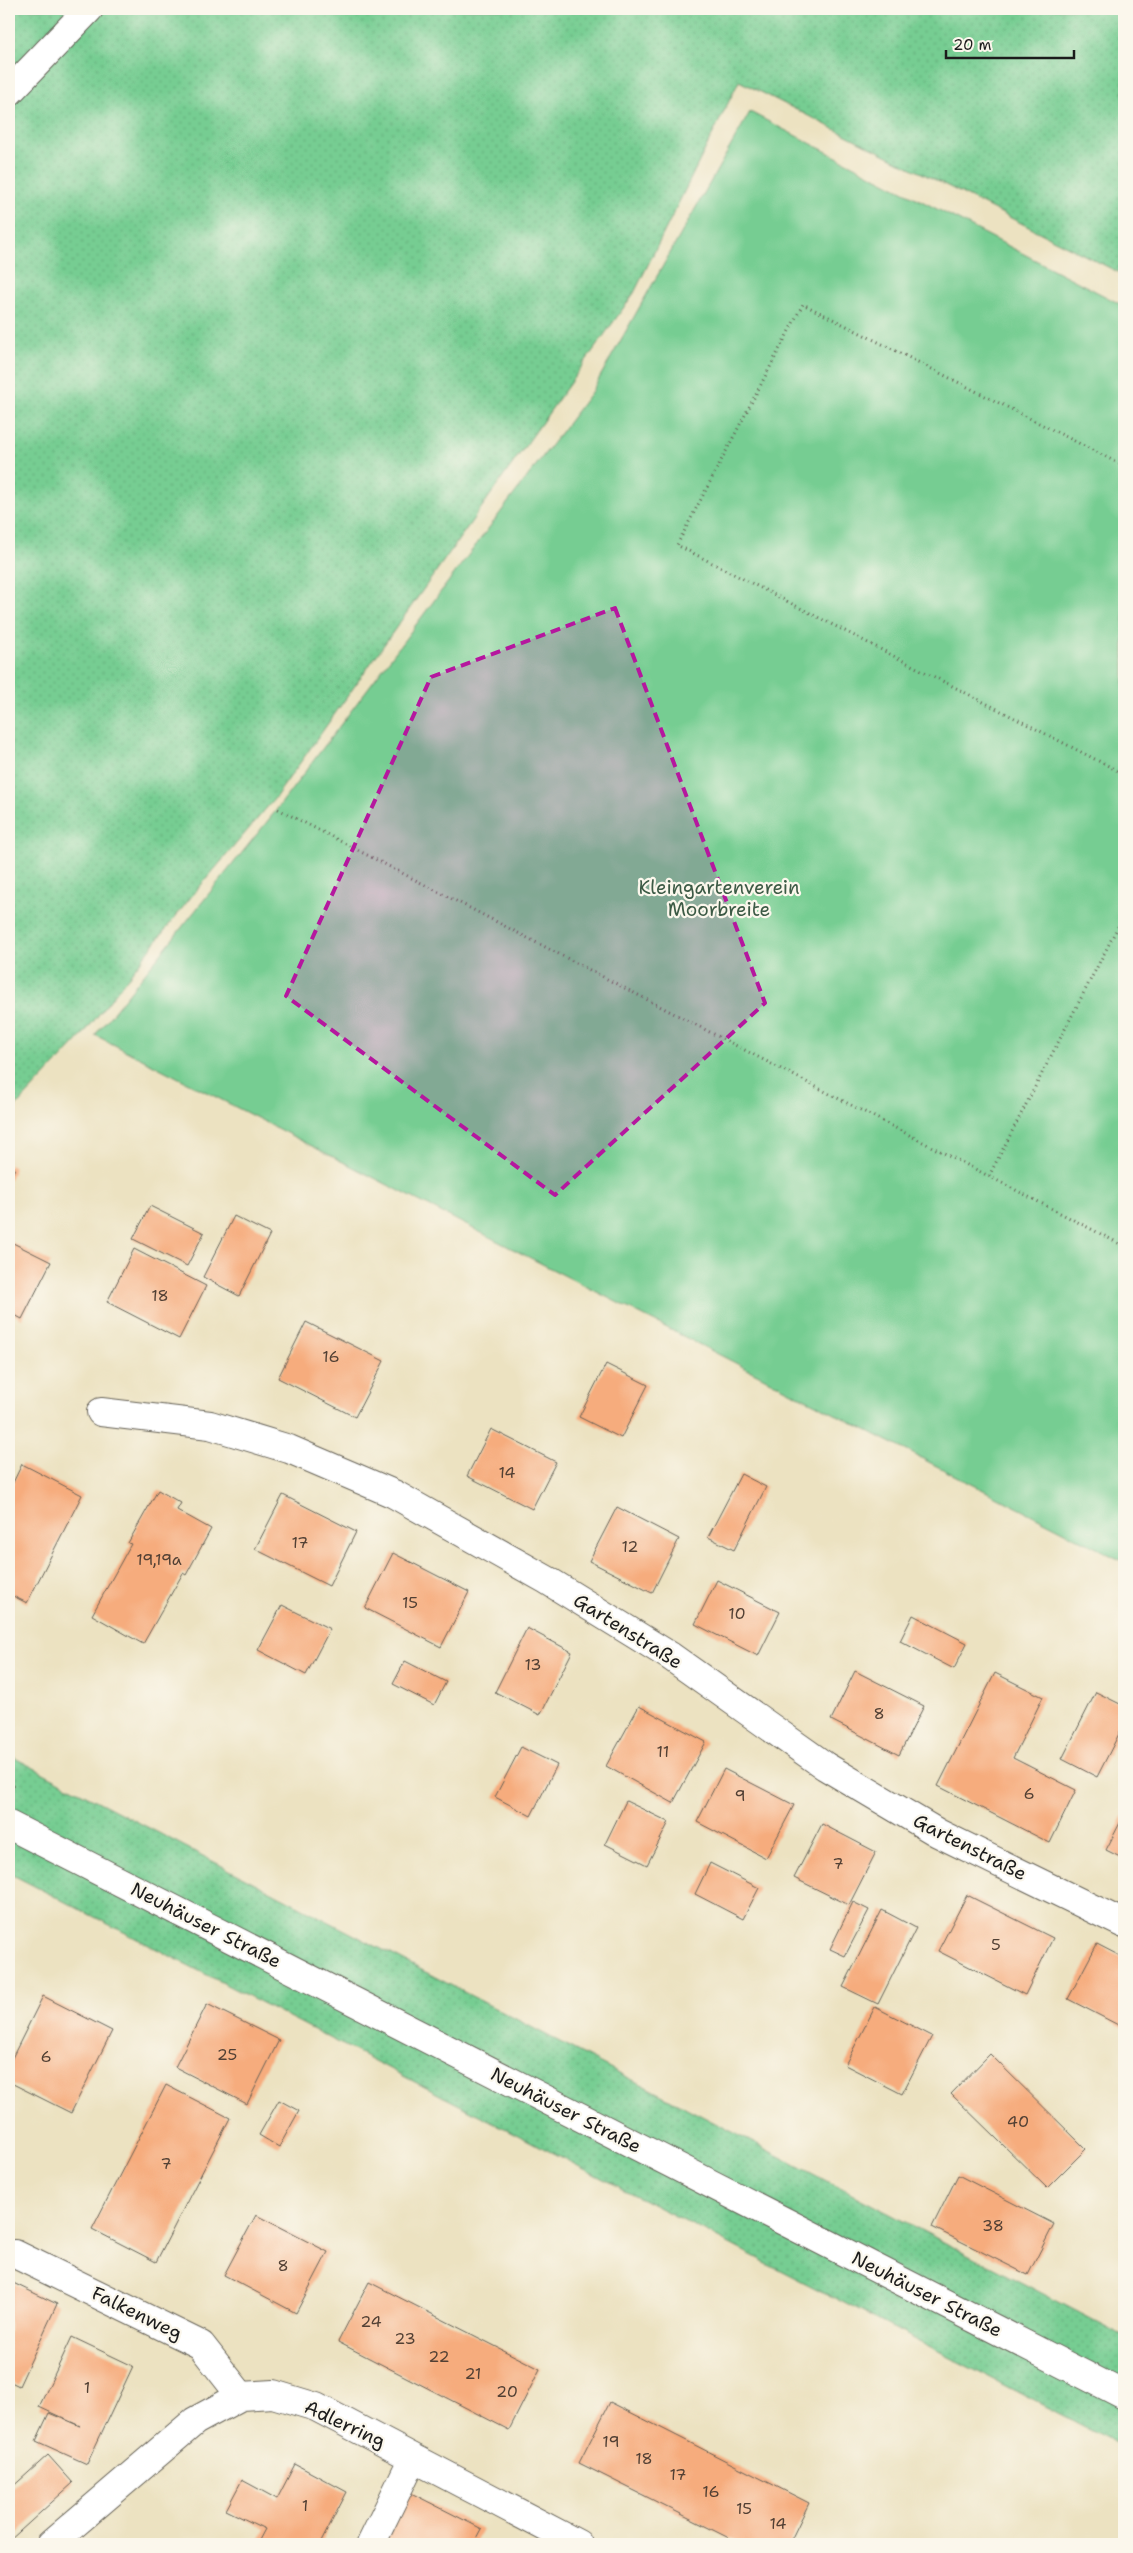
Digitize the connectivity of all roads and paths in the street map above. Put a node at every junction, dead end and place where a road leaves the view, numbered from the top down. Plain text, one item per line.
1 (17, 9) edge
2 (89, 9) edge
3 (9, 17) edge
4 (9, 92) edge
5 (1124, 466) edge
6 (1124, 774) edge
7 (278, 809) dead end
8 (1124, 915) edge
9 (990, 1176) junction
10 (1124, 1246) edge
11 (102, 1412) dead end
12 (9, 1824) edge
13 (1124, 1924) edge
14 (15, 2254) dead end
15 (1124, 2395) edge
16 (241, 2396) junction
17 (413, 2458) junction
18 (51, 2544) edge
19 (371, 2544) edge
20 (578, 2544) edge

1 - 3 path
2 - 4 street
5 - 6 path
7 - 9 path
8 - 9 path
9 - 10 path
11 - 13 street, Gartenstraße
12 - 15 street, Neuhäuser Straße
14 - 16 street, Falkenweg
16 - 17 street, Adlerring
16 - 18 street, Adlerring
17 - 19 street
17 - 20 street, Adlerring

